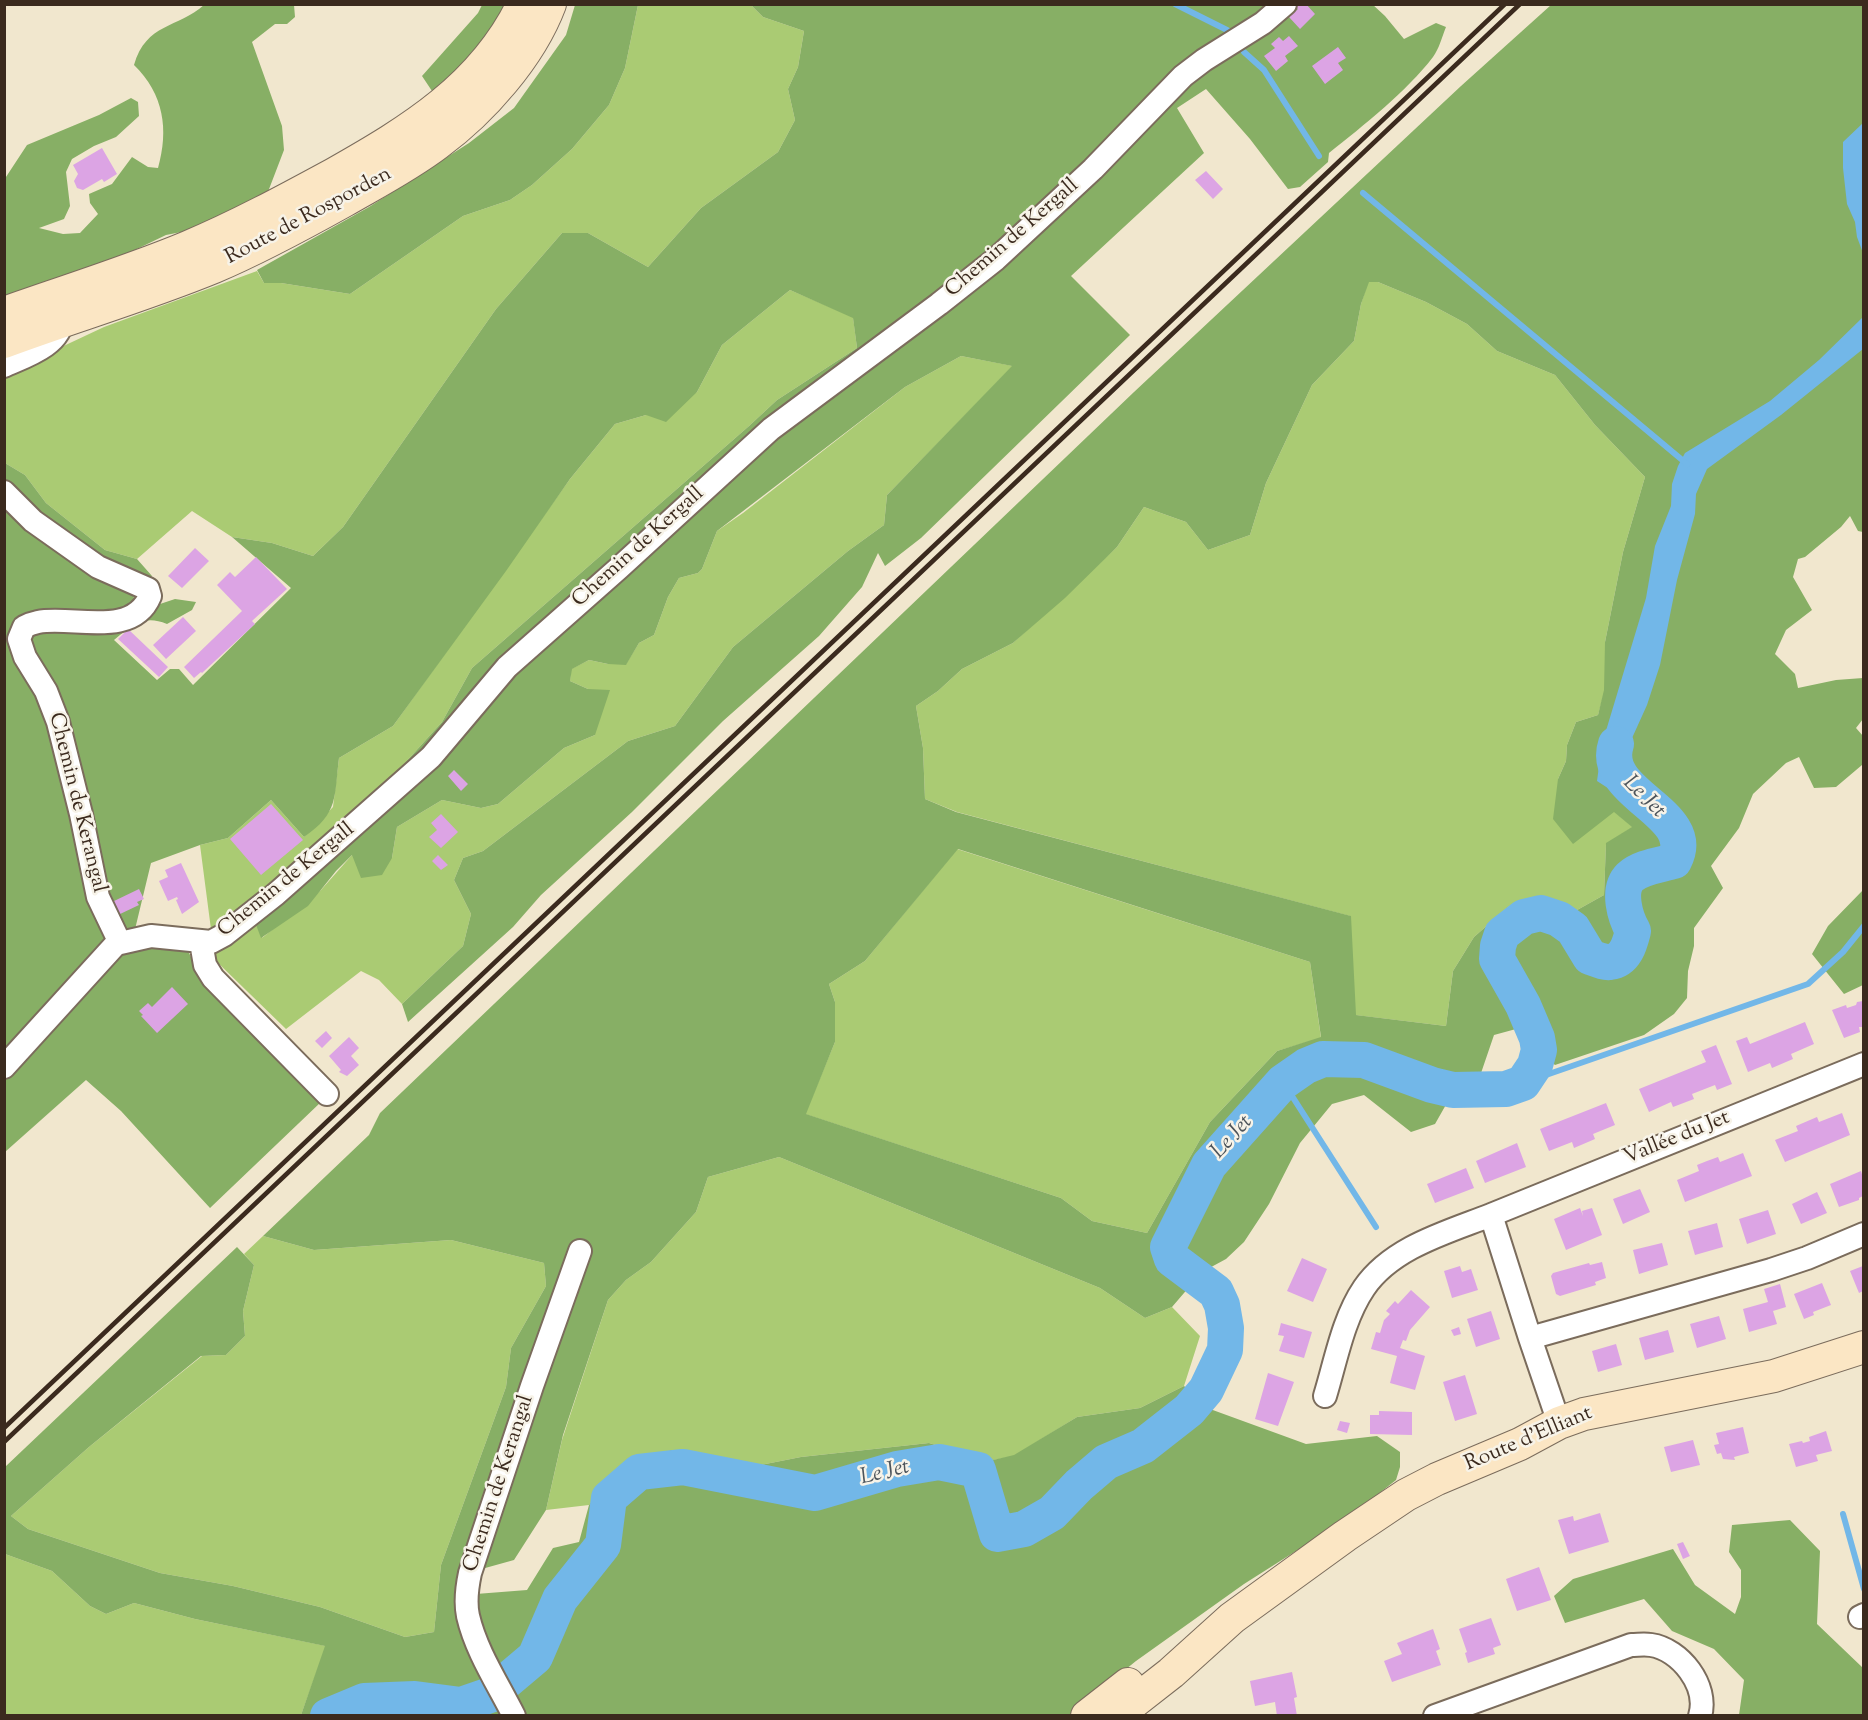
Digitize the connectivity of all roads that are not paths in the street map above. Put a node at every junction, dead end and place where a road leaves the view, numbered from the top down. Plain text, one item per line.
1 (523, 4) edge
2 (550, 4) edge
3 (1285, 4) edge
4 (60, 307) junction
5 (4, 313) edge
6 (4, 342) edge
7 (4, 366) edge
8 (4, 492) edge
9 (201, 942) junction
10 (120, 943) junction
11 (1863, 1064) edge
12 (4, 1067) edge
13 (327, 1094) dead end
14 (1491, 1215) junction
15 (1863, 1234) edge
16 (580, 1251) dead end
17 (1530, 1338) junction
18 (1863, 1347) edge
19 (1325, 1396) dead end
20 (1559, 1423) junction
21 (1109, 1712) edge
22 (514, 1716) edge
23 (1435, 1716) edge
24 (1700, 1716) edge

1 - 4 main road, Route de Rosporden
2 - 4 main road, Route de Rosporden
3 - 9 street, Chemin de Kergall
4 - 5 main road, Route de Rosporden
4 - 6 main road, Route de Rosporden
4 - 7 street
8 - 10 street, Chemin de Kerangal
9 - 10 street, Chemin de Kergall
9 - 13 street
10 - 12 street
11 - 14 street, Vallée du Jet
14 - 17 street
14 - 19 street, Vallée du Jet
15 - 17 street
16 - 22 street, Chemin de Kerangal
17 - 20 street
18 - 20 main road, Route d'Elliant
20 - 21 main road, Route d'Elliant
23 - 24 street

